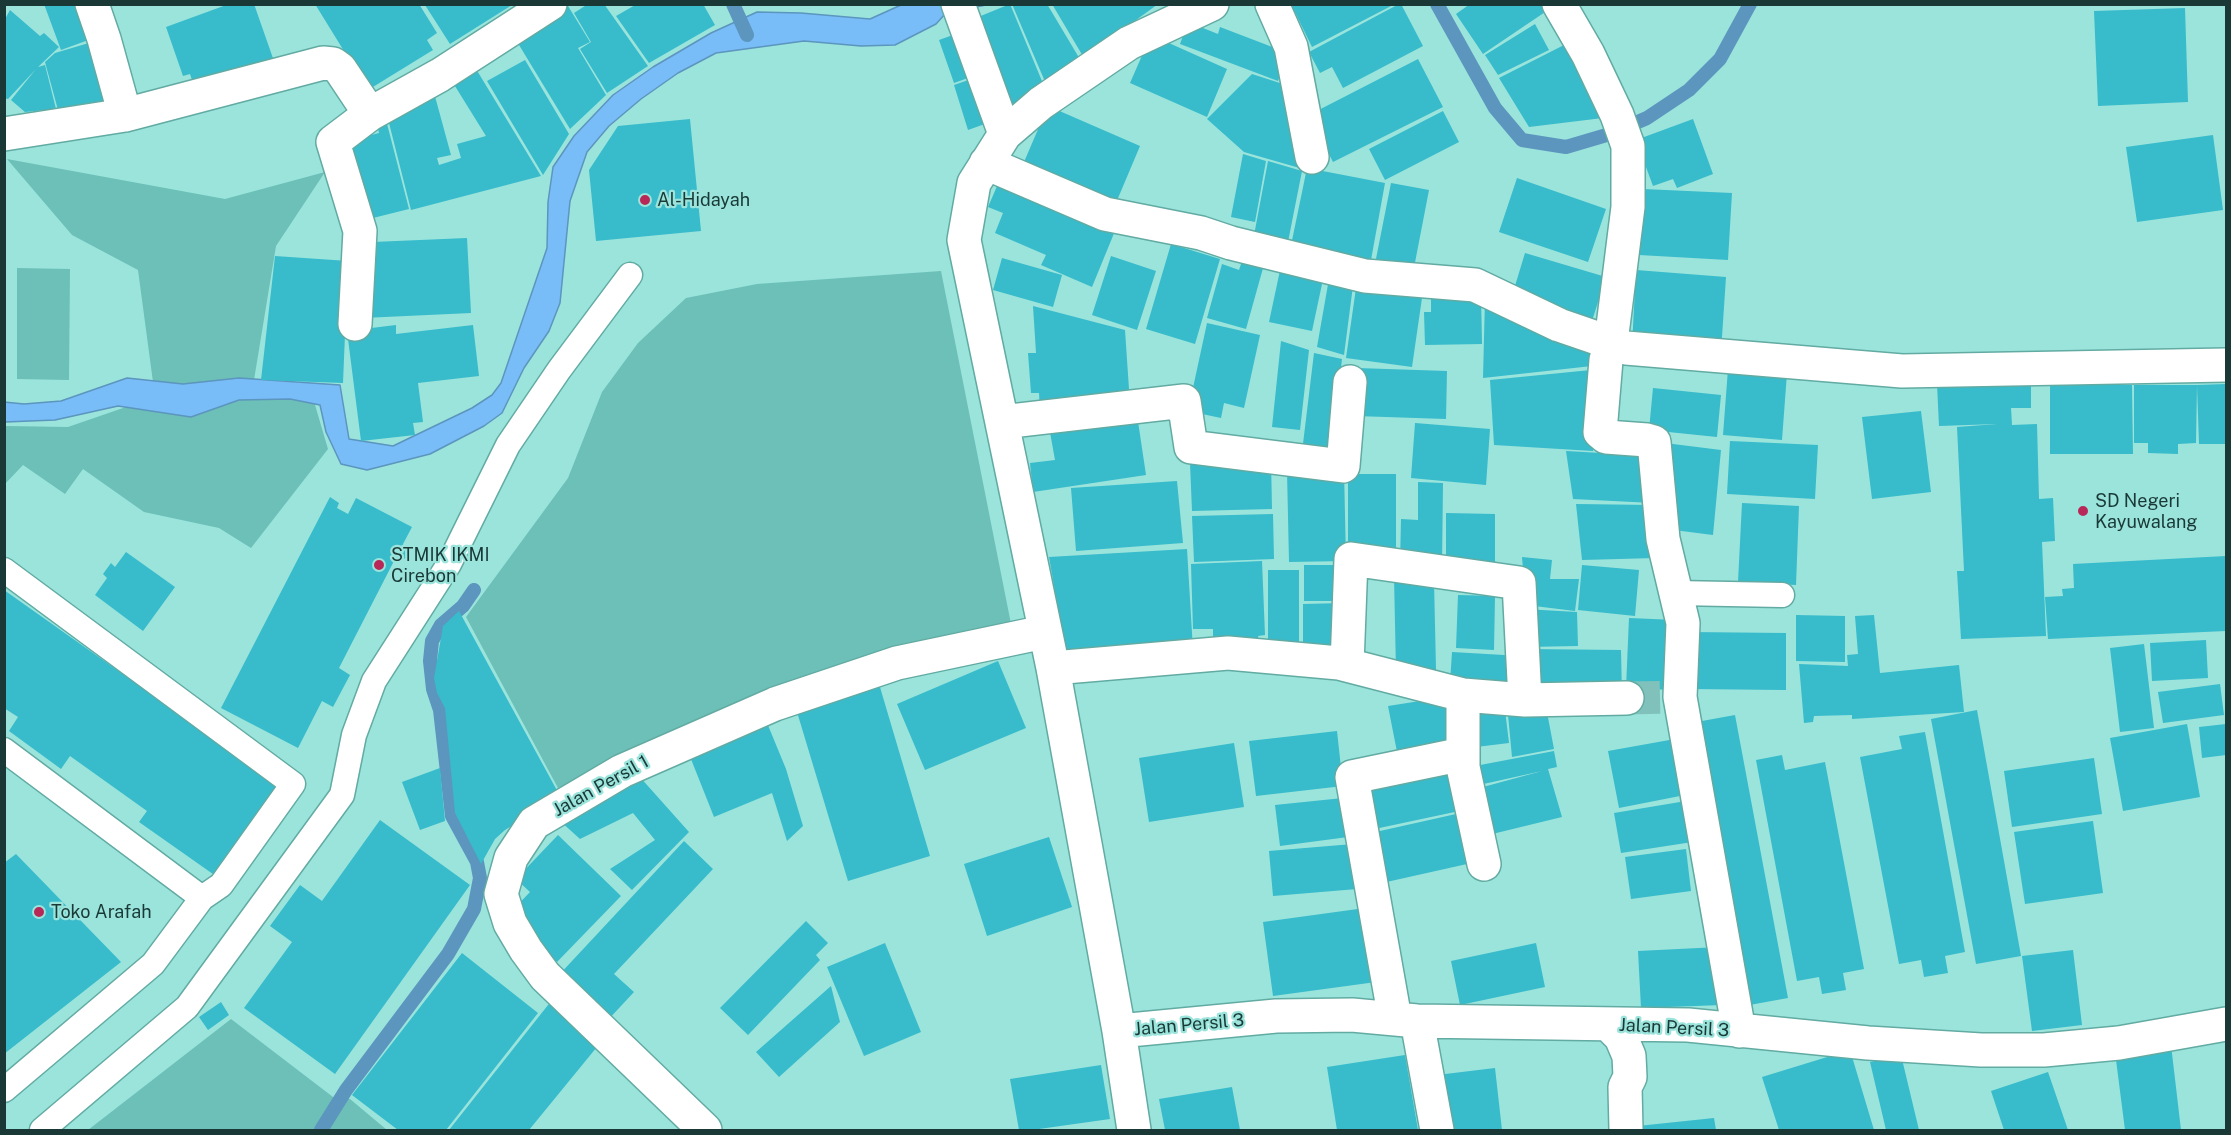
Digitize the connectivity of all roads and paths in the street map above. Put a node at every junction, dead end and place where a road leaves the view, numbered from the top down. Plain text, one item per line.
1 (92, 4) edge
2 (549, 4) edge
3 (1212, 4) edge
4 (1272, 4) edge
5 (1559, 4) edge
6 (961, 13) edge
7 (370, 114) junction
8 (125, 116) junction
9 (4, 134) edge
10 (1005, 134) junction
11 (1312, 157) dead end
12 (986, 163) junction
13 (630, 275) dead end
14 (355, 324) dead end
15 (1611, 342) junction
16 (2226, 365) edge
17 (1350, 382) dead end
18 (1002, 422) junction
19 (4, 570) edge
20 (1676, 593) junction
21 (1782, 595) dead end
22 (1044, 632) junction
23 (1347, 665) junction
24 (1053, 668) junction
25 (1464, 695) junction
26 (1627, 698) tunnel mouth
27 (1525, 700) junction
28 (4, 750) edge
29 (1463, 754) junction
30 (1484, 864) dead end
31 (202, 898) junction
32 (1406, 1020) junction
33 (1608, 1024) junction
34 (2226, 1024) edge
35 (1119, 1031) junction
36 (1738, 1031) junction
37 (4, 1090) edge
38 (42, 1131) edge
39 (705, 1131) edge
40 (1134, 1131) edge
41 (1437, 1131) edge
42 (1626, 1131) edge

1 - 8 street
2 - 7 street
3 - 10 street
4 - 11 street
5 - 15 street
6 - 10 street
7 - 8 street
7 - 14 street
8 - 9 street
10 - 12 street
12 - 15 street
12 - 18 street
13 - 38 lane
15 - 16 street
15 - 20 street
17 - 18 street
18 - 22 street
19 - 31 lane
20 - 21 lane
20 - 36 street
22 - 24 street
22 - 39 street, Jalan Persil 1
23 - 24 street
23 - 25 street
23 - 27 street
24 - 35 street
25 - 27 street
25 - 29 street
26 - 27 street
28 - 31 lane
29 - 30 street
29 - 32 street
31 - 37 lane
32 - 33 street, Jalan Persil 3
32 - 35 street, Jalan Persil 3
32 - 41 street
33 - 36 street, Jalan Persil 3
33 - 42 street
34 - 36 street, Jalan Persil 3
35 - 40 street

